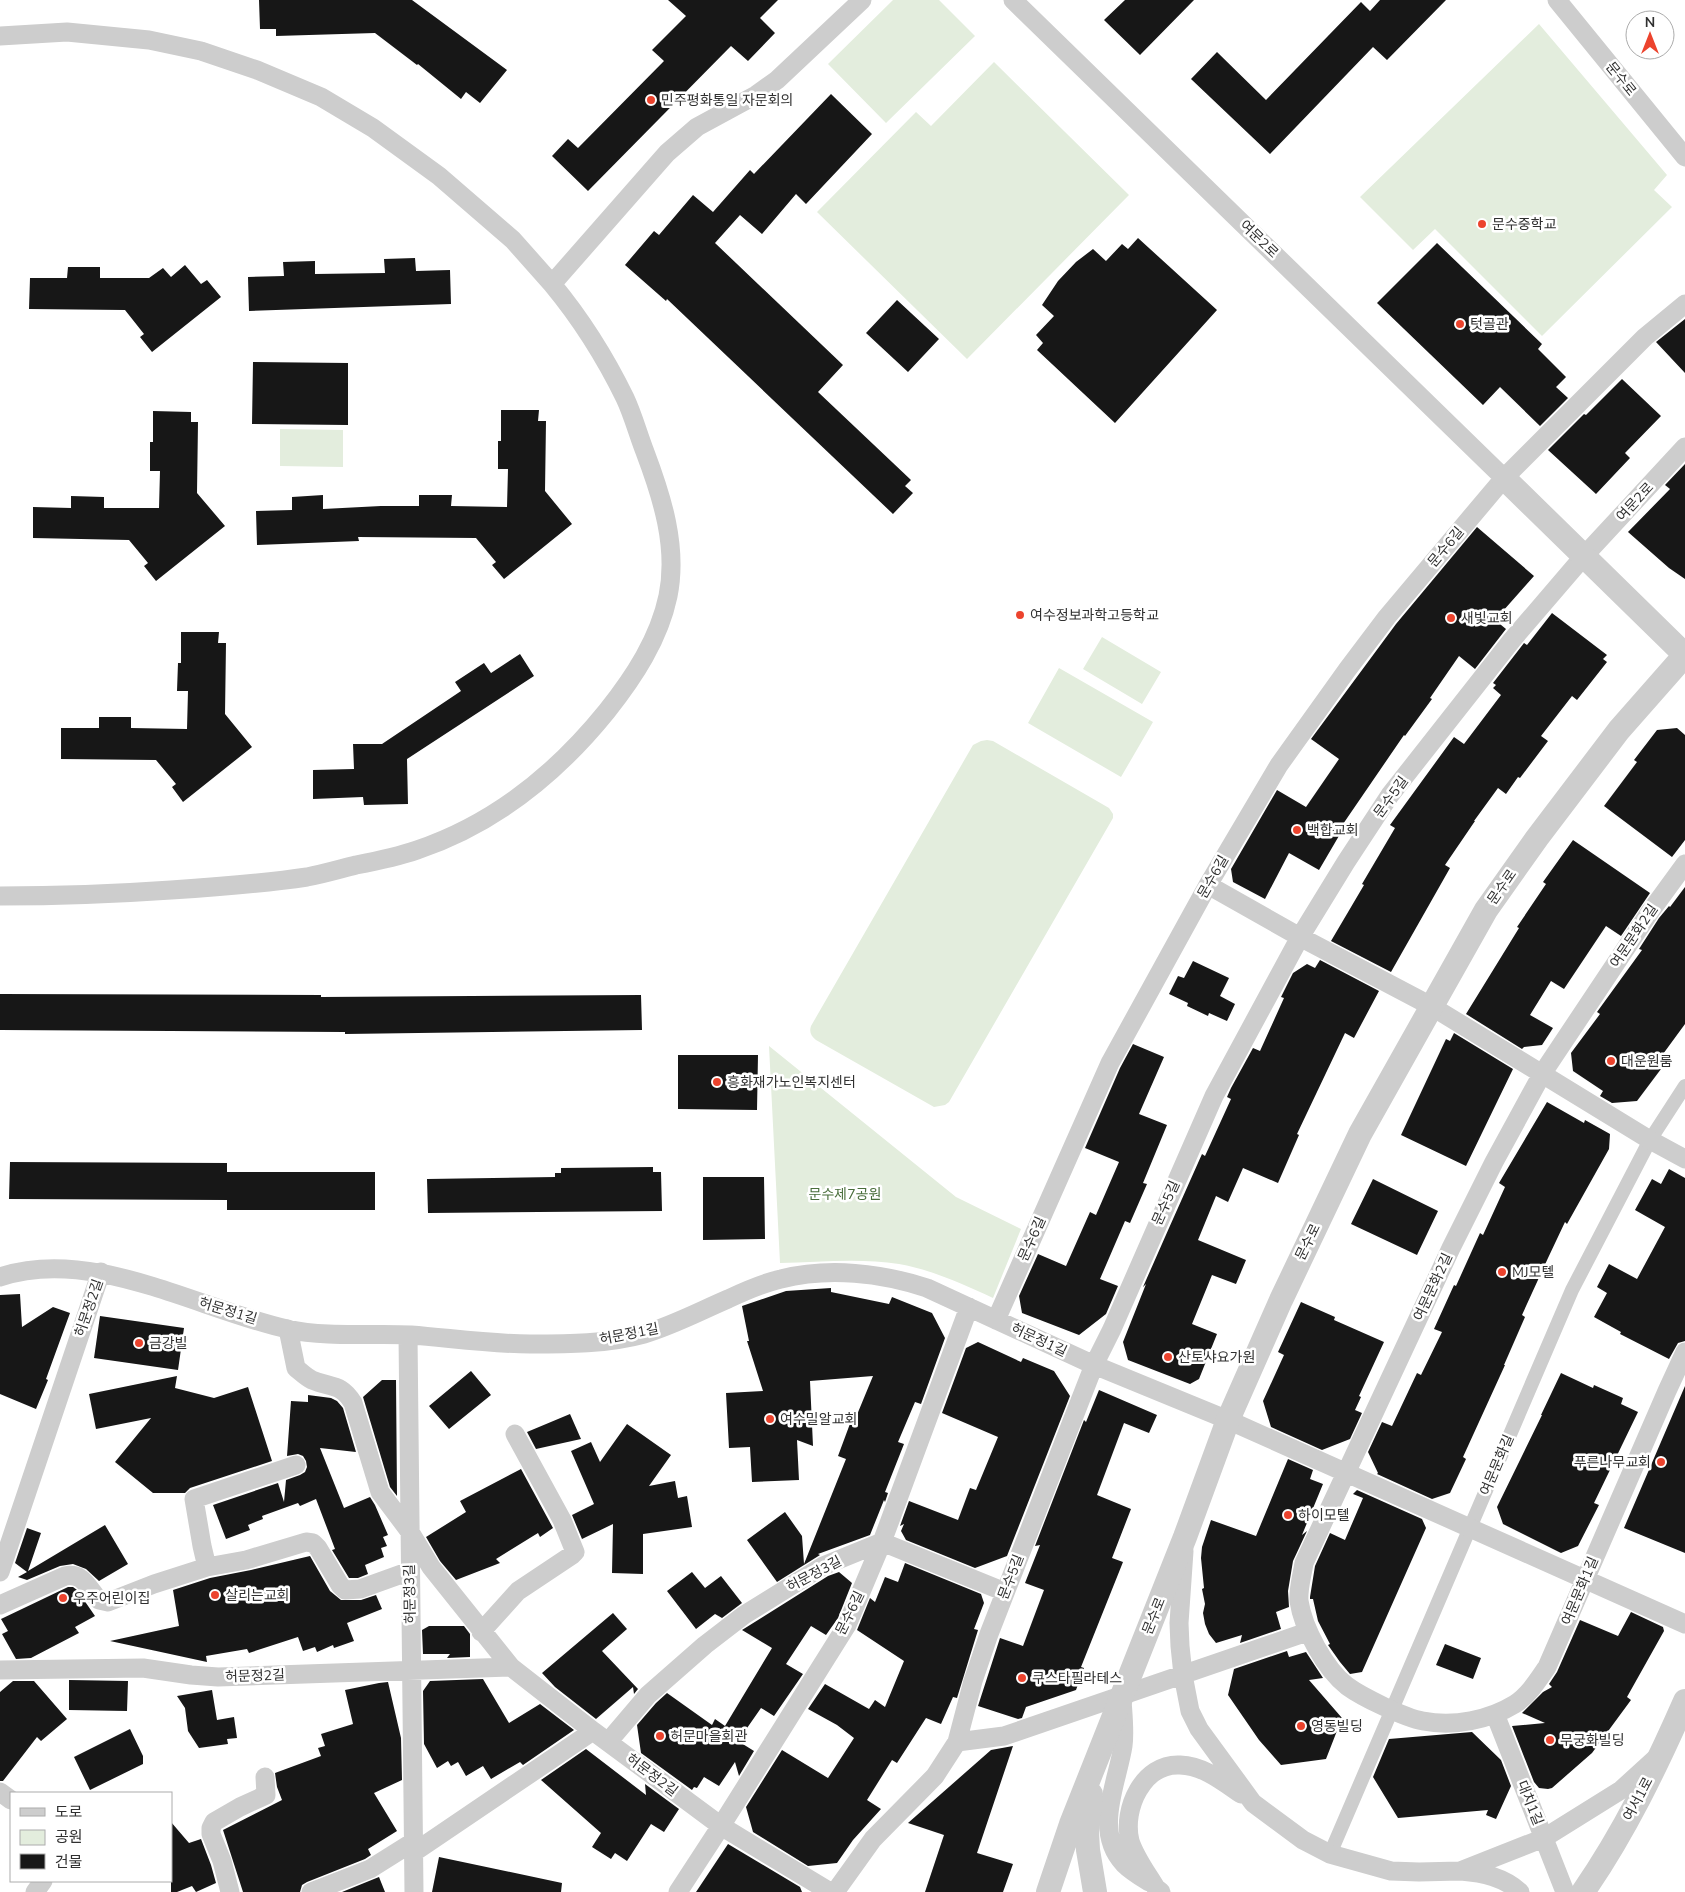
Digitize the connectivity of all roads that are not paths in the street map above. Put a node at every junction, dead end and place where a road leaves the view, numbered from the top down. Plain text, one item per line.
1 (862, 0) edge
2 (1014, 0) edge
3 (1558, 0) edge
4 (0, 36) edge
5 (1685, 157) edge
6 (552, 284) junction
7 (1685, 304) edge
8 (1685, 447) edge
9 (1504, 478) junction
10 (1584, 556) junction
11 (1685, 655) edge
12 (1685, 864) edge
13 (1208, 885) junction
14 (0, 896) edge
15 (1300, 938) junction
16 (1431, 1006) junction
17 (1542, 1074) junction
18 (1685, 1086) edge
19 (1650, 1140) junction
20 (1685, 1159) edge
21 (101, 1272) junction
22 (0, 1277) edge
23 (969, 1307) junction
24 (996, 1320) junction
25 (288, 1329) junction
26 (408, 1335) junction
27 (1685, 1352) edge
28 (1094, 1365) junction
29 (1228, 1420) junction
30 (515, 1434) dead end
31 (296, 1465) dead end
32 (1346, 1472) junction
33 (1470, 1528) junction
34 (410, 1532) junction
35 (1185, 1537) junction
36 (882, 1542) junction
37 (1, 1565) edge
38 (207, 1567) junction
39 (410, 1571) junction
40 (1585, 1579) junction
41 (1005, 1592) junction
42 (0, 1606) edge
43 (1685, 1624) edge
44 (482, 1632) junction
45 (1307, 1632) junction
46 (511, 1667) junction
47 (0, 1670) edge
48 (411, 1670) junction
49 (1183, 1675) junction
50 (1122, 1696) junction
51 (1685, 1701) edge
52 (1392, 1710) junction
53 (1495, 1714) junction
54 (593, 1731) junction
55 (608, 1742) junction
56 (957, 1742) junction
57 (1664, 1750) junction
58 (1092, 1772) junction
59 (265, 1776) dead end
60 (1253, 1803) junction
61 (721, 1826) junction
62 (1544, 1838) junction
63 (413, 1848) junction
64 (1330, 1854) junction
65 (1460, 1871) junction
66 (1158, 1890) edge
67 (230, 1892) edge
68 (311, 1892) edge
69 (414, 1892) edge
70 (678, 1892) edge
71 (830, 1892) edge
72 (835, 1892) edge
73 (1048, 1892) edge
74 (1095, 1892) edge
75 (1520, 1892) edge
76 (1565, 1892) edge
77 (1583, 1892) edge

1 - 6 street
2 - 9 street, 여문2로
3 - 5 street, 문수로
4 - 6 street
6 - 14 street
7 - 9 street
8 - 10 street, 여문2로
9 - 10 street, 여문2로
9 - 13 street, 문수6길
10 - 11 street, 여문2로
10 - 15 street, 문수5길
11 - 16 street, 문수로
12 - 17 street, 여문문화2길
13 - 15 street
13 - 24 street, 문수6길
15 - 16 street
15 - 28 street, 문수5길
16 - 17 street
16 - 29 street, 문수로
17 - 19 street
17 - 32 street, 여문문화2길
18 - 19 street, 여문문화길
19 - 20 street
19 - 33 street, 여문문화길
21 - 22 street, 허문정1길
21 - 25 street, 허문정1길
21 - 37 street, 허문정2길
23 - 24 street, 허문정1길
23 - 26 street, 허문정1길
23 - 36 street, 문수6길
24 - 28 street, 허문정1길
25 - 26 street, 허문정1길
25 - 34 street, 허문정2길
26 - 34 street, 허문정3길
27 - 40 street, 여문문화1길
28 - 29 street, 허문정1길
28 - 41 street, 문수5길
29 - 32 street, 허문정1길
29 - 35 street, 문수로
30 - 44 street
31 - 38 street
32 - 33 street, 허문정1길
32 - 45 street, 여문문화2길
33 - 40 street, 허문정1길
33 - 52 street, 여문문화길
34 - 39 street, 허문정3길
34 - 44 street, 허문정2길
35 - 49 street
35 - 50 street, 문수로
36 - 41 street
36 - 55 street, 허문정3길
36 - 61 street, 문수6길
38 - 39 street
38 - 42 street
39 - 48 street, 허문정3길
40 - 43 street, 허문정1길
40 - 53 street, 여문문화1길
41 - 56 street, 문수5길
44 - 46 street, 허문정2길
45 - 49 street
45 - 52 street, 여문문화2길
46 - 48 street, 허문정2길
46 - 54 street, 허문정2길
47 - 48 street, 허문정2길
48 - 63 street, 허문정3길
49 - 50 street
49 - 60 street
50 - 56 street
50 - 58 street, 문수로
50 - 66 street
51 - 57 street, 여서1로
52 - 53 street, 여문문화1길
52 - 64 street, 여문문화길
53 - 62 street, 대치1길
54 - 55 street, 허문정2길
54 - 63 street
55 - 61 street, 허문정2길
56 - 72 street, 문수5길
57 - 62 street
57 - 77 street, 여서1로
58 - 73 street, 문수로
58 - 74 street
59 - 67 street
60 - 64 street
60 - 66 street
61 - 70 street, 문수6길
61 - 71 street, 허문정2길
62 - 65 street
62 - 76 street, 대치1길
63 - 68 street
63 - 69 street, 허문정3길
64 - 65 street
65 - 75 street

